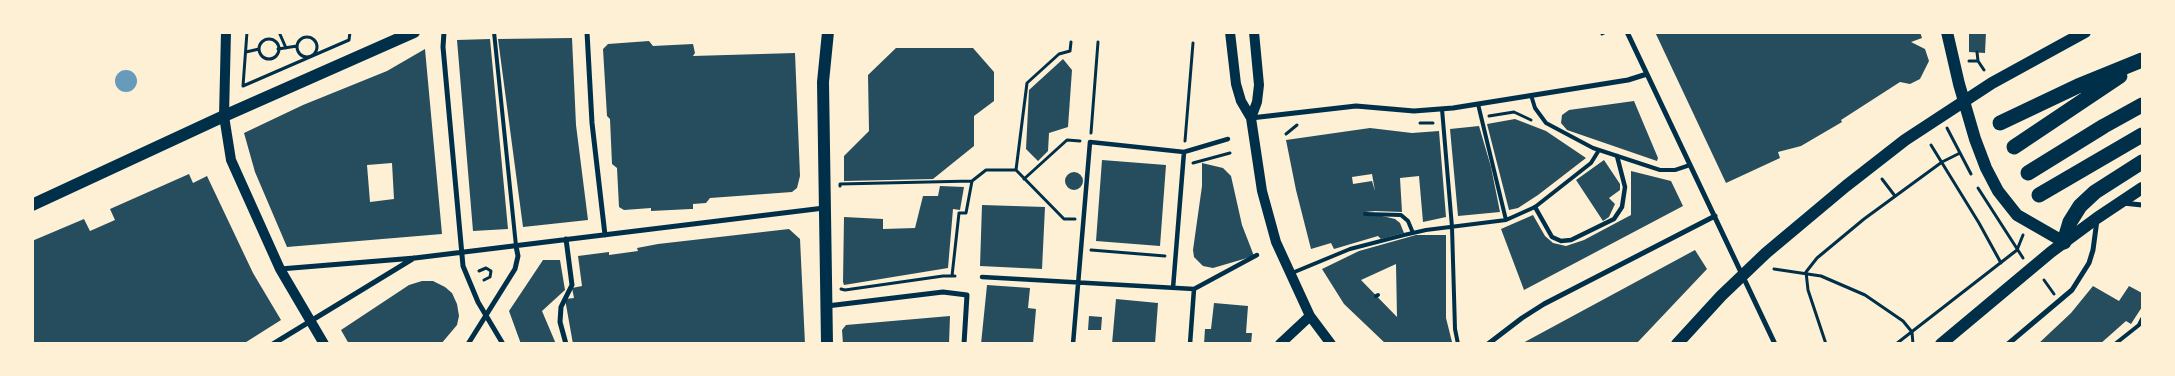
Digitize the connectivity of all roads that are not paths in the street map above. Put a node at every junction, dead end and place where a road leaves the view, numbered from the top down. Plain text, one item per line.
1 (226, 32) edge
2 (414, 32) edge
3 (444, 32) edge
4 (494, 32) edge
5 (587, 32) edge
6 (828, 32) edge
7 (1230, 32) edge
8 (1254, 32) edge
9 (1627, 32) edge
10 (1947, 32) edge
11 (2085, 32) edge
12 (2142, 60) edge
13 (1647, 74) junction
14 (1531, 95) junction
15 (1964, 100) junction
16 (1478, 104) junction
17 (2142, 105) edge
18 (1442, 110) junction
19 (224, 116) junction
20 (1251, 118) junction
21 (2000, 122) dead end
22 (2142, 135) edge
23 (1228, 139) dead end
24 (2014, 147) dead end
25 (1599, 150) junction
26 (1184, 152) junction
27 (1617, 156) junction
28 (2142, 162) edge
29 (1690, 165) junction
30 (2028, 173) dead end
31 (2142, 188) edge
32 (2039, 194) dead end
33 (2120, 202) junction
34 (32, 205) edge
35 (2142, 205) edge
36 (1535, 207) junction
37 (824, 208) junction
38 (1365, 214) dead end
39 (1714, 216) junction
40 (2097, 218) junction
41 (1506, 220) junction
42 (1452, 227) junction
43 (1413, 233) junction
44 (605, 235) junction
45 (566, 239) junction
46 (2064, 242) junction
47 (516, 246) junction
48 (461, 252) junction
49 (1257, 255) dead end
50 (415, 258) junction
51 (280, 269) junction
52 (1290, 274) junction
53 (1743, 274) junction
54 (982, 277) dead end
55 (1078, 282) junction
56 (1173, 288) junction
57 (1194, 290) junction
58 (827, 306) junction
59 (486, 316) junction
60 (1310, 316) junction
61 (309, 320) junction
62 (2142, 320) edge
63 (273, 344) edge
64 (324, 344) edge
65 (468, 344) edge
66 (503, 344) edge
67 (566, 344) edge
68 (827, 344) edge
69 (964, 344) edge
70 (1073, 344) edge
71 (1190, 344) edge
72 (1280, 344) edge
73 (1331, 344) edge
74 (1458, 344) edge
75 (1488, 344) edge
76 (1676, 344) edge
77 (1776, 344) edge
78 (1941, 344) edge
79 (2008, 344) edge
80 (2115, 344) edge

1 - 19 main road
2 - 19 main road
3 - 48 street
4 - 47 lane
5 - 44 street
6 - 37 main road
7 - 20 main road
8 - 20 main road
9 - 13 street
10 - 15 main road
11 - 15 main road
12 - 21 highway
12 - 24 highway
13 - 14 street
13 - 29 street
14 - 16 street
14 - 25 lane
15 - 46 main road
15 - 53 main road
16 - 18 street
16 - 41 lane
17 - 30 highway
18 - 20 street
18 - 42 lane
19 - 34 main road
19 - 51 main road
20 - 52 main road
22 - 32 highway
23 - 26 street
25 - 27 lane
25 - 36 lane
26 - 55 street
26 - 56 street
27 - 29 lane
27 - 36 street
28 - 46 highway
29 - 39 street
31 - 33 main road
33 - 35 street
33 - 40 main road
36 - 41 lane
37 - 44 street
37 - 58 main road
38 - 43 lane
39 - 53 street
39 - 75 street
40 - 46 main road
40 - 79 street
41 - 42 lane
42 - 43 lane
42 - 74 lane
43 - 52 lane
44 - 45 street
45 - 47 street
45 - 67 street
46 - 78 main road
47 - 48 street
47 - 59 street
48 - 50 street
48 - 59 street
49 - 57 street
50 - 51 street
50 - 61 street
51 - 61 main road
52 - 60 main road
53 - 76 main road
53 - 77 street
54 - 55 street
55 - 56 street
55 - 70 street
56 - 57 street
57 - 71 street
58 - 68 main road
58 - 69 street
59 - 65 street
59 - 66 street
60 - 72 main road
60 - 73 main road
61 - 63 street
61 - 64 main road
62 - 80 lane

